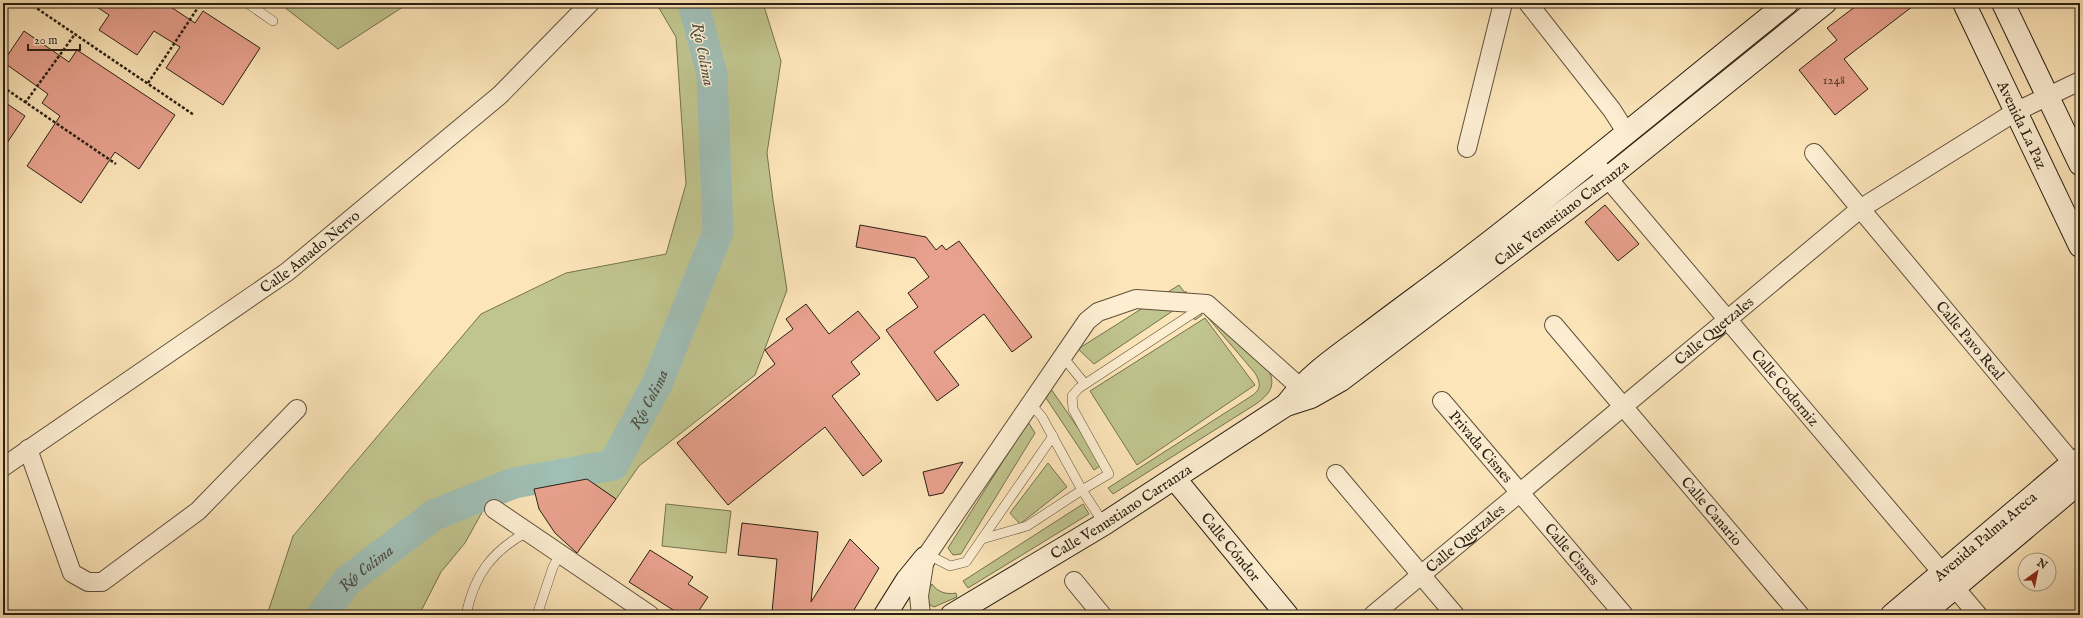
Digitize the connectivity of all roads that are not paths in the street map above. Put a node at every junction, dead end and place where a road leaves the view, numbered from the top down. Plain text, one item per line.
1 (247, 3) edge
2 (590, 3) edge
3 (1503, 3) edge
4 (1528, 3) edge
5 (1787, 3) edge
6 (1825, 3) edge
7 (1964, 3) edge
8 (2003, 3) edge
9 (274, 21) dead end
10 (2080, 81) edge
11 (2048, 96) junction
12 (2015, 112) junction
13 (1634, 125) junction
14 (1657, 139) junction
15 (1467, 148) dead end
16 (1814, 153) dead end
17 (1593, 161) junction
18 (2080, 164) edge
19 (1608, 178) junction
20 (1860, 209) junction
21 (2080, 246) edge
22 (1207, 304) junction
23 (1728, 320) junction
24 (1554, 325) dead end
25 (1389, 331) junction
26 (1063, 357) junction
27 (1085, 384) junction
28 (1306, 392) junction
29 (1442, 401) dead end
30 (1030, 403) junction
31 (1623, 406) junction
32 (297, 409) dead end
33 (1053, 436) junction
34 (28, 449) junction
35 (3, 467) edge
36 (2078, 469) edge
37 (1336, 474) dead end
38 (1174, 479) junction
39 (1082, 490) junction
40 (1520, 492) junction
41 (494, 509) dead end
42 (1104, 524) junction
43 (527, 532) junction
44 (982, 539) junction
45 (560, 554) junction
46 (926, 556) junction
47 (1421, 575) junction
48 (1948, 580) junction
49 (1074, 581) dead end
50 (466, 615) edge
51 (537, 615) edge
52 (650, 615) edge
53 (885, 615) edge
54 (921, 615) edge
55 (952, 615) edge
56 (1102, 615) edge
57 (1287, 615) edge
58 (1373, 615) edge
59 (1455, 615) edge
60 (1624, 615) edge
61 (1800, 615) edge
62 (1892, 615) edge
63 (1922, 615) edge
64 (1978, 615) edge

1 - 9 lane
2 - 34 street, Calle Amado Nervo
3 - 15 street
4 - 13 street
5 - 13 street, Calle Venustiano Carranza
6 - 14 street, Calle Venustiano Carranza
7 - 12 street, Avenida La Paz
8 - 11 street
10 - 11 street, Calle Quetzales
11 - 12 street, Calle Quetzales
11 - 18 street
12 - 20 street, Calle Quetzales
12 - 21 street, Avenida La Paz
13 - 14 street
13 - 17 street, Calle Venustiano Carranza
14 - 19 street, Calle Venustiano Carranza
16 - 20 street, Calle Pavo Real
17 - 19 street, Calle Codorniz
17 - 25 street, Calle Venustiano Carranza
19 - 23 street, Calle Codorniz
19 - 25 street, Calle Venustiano Carranza
20 - 23 street, Calle Quetzales
20 - 36 street, Calle Pavo Real
22 - 26 street
22 - 27 lane
22 - 28 street
23 - 31 street, Calle Quetzales
23 - 48 street, Calle Codorniz
24 - 31 street, Calle Canario
25 - 28 street, Calle Venustiano Carranza
26 - 27 lane
26 - 30 street
27 - 39 lane
28 - 38 street, Calle Venustiano Carranza
29 - 40 street, Privada Cisnes
30 - 33 lane
30 - 46 street
31 - 40 street, Calle Quetzales
31 - 61 street, Calle Canario
32 - 34 street
33 - 39 lane
33 - 44 lane
34 - 35 street, Calle Amado Nervo
36 - 48 street, Avenida Palma Areca
37 - 47 street
38 - 42 street, Calle Venustiano Carranza
38 - 57 street, Calle Cóndor
39 - 42 lane
39 - 44 lane
40 - 47 street, Calle Quetzales
40 - 60 street, Calle Cisnes
41 - 43 street
42 - 55 street, Calle Venustiano Carranza
43 - 45 street
43 - 50 lane
44 - 46 lane
45 - 51 lane
45 - 52 street
46 - 53 street
46 - 54 street
47 - 58 street, Calle Quetzales
47 - 59 street
48 - 62 street, Avenida Palma Areca
48 - 63 street, Avenida Palma Areca
48 - 64 street, Calle Codorniz
49 - 56 street

